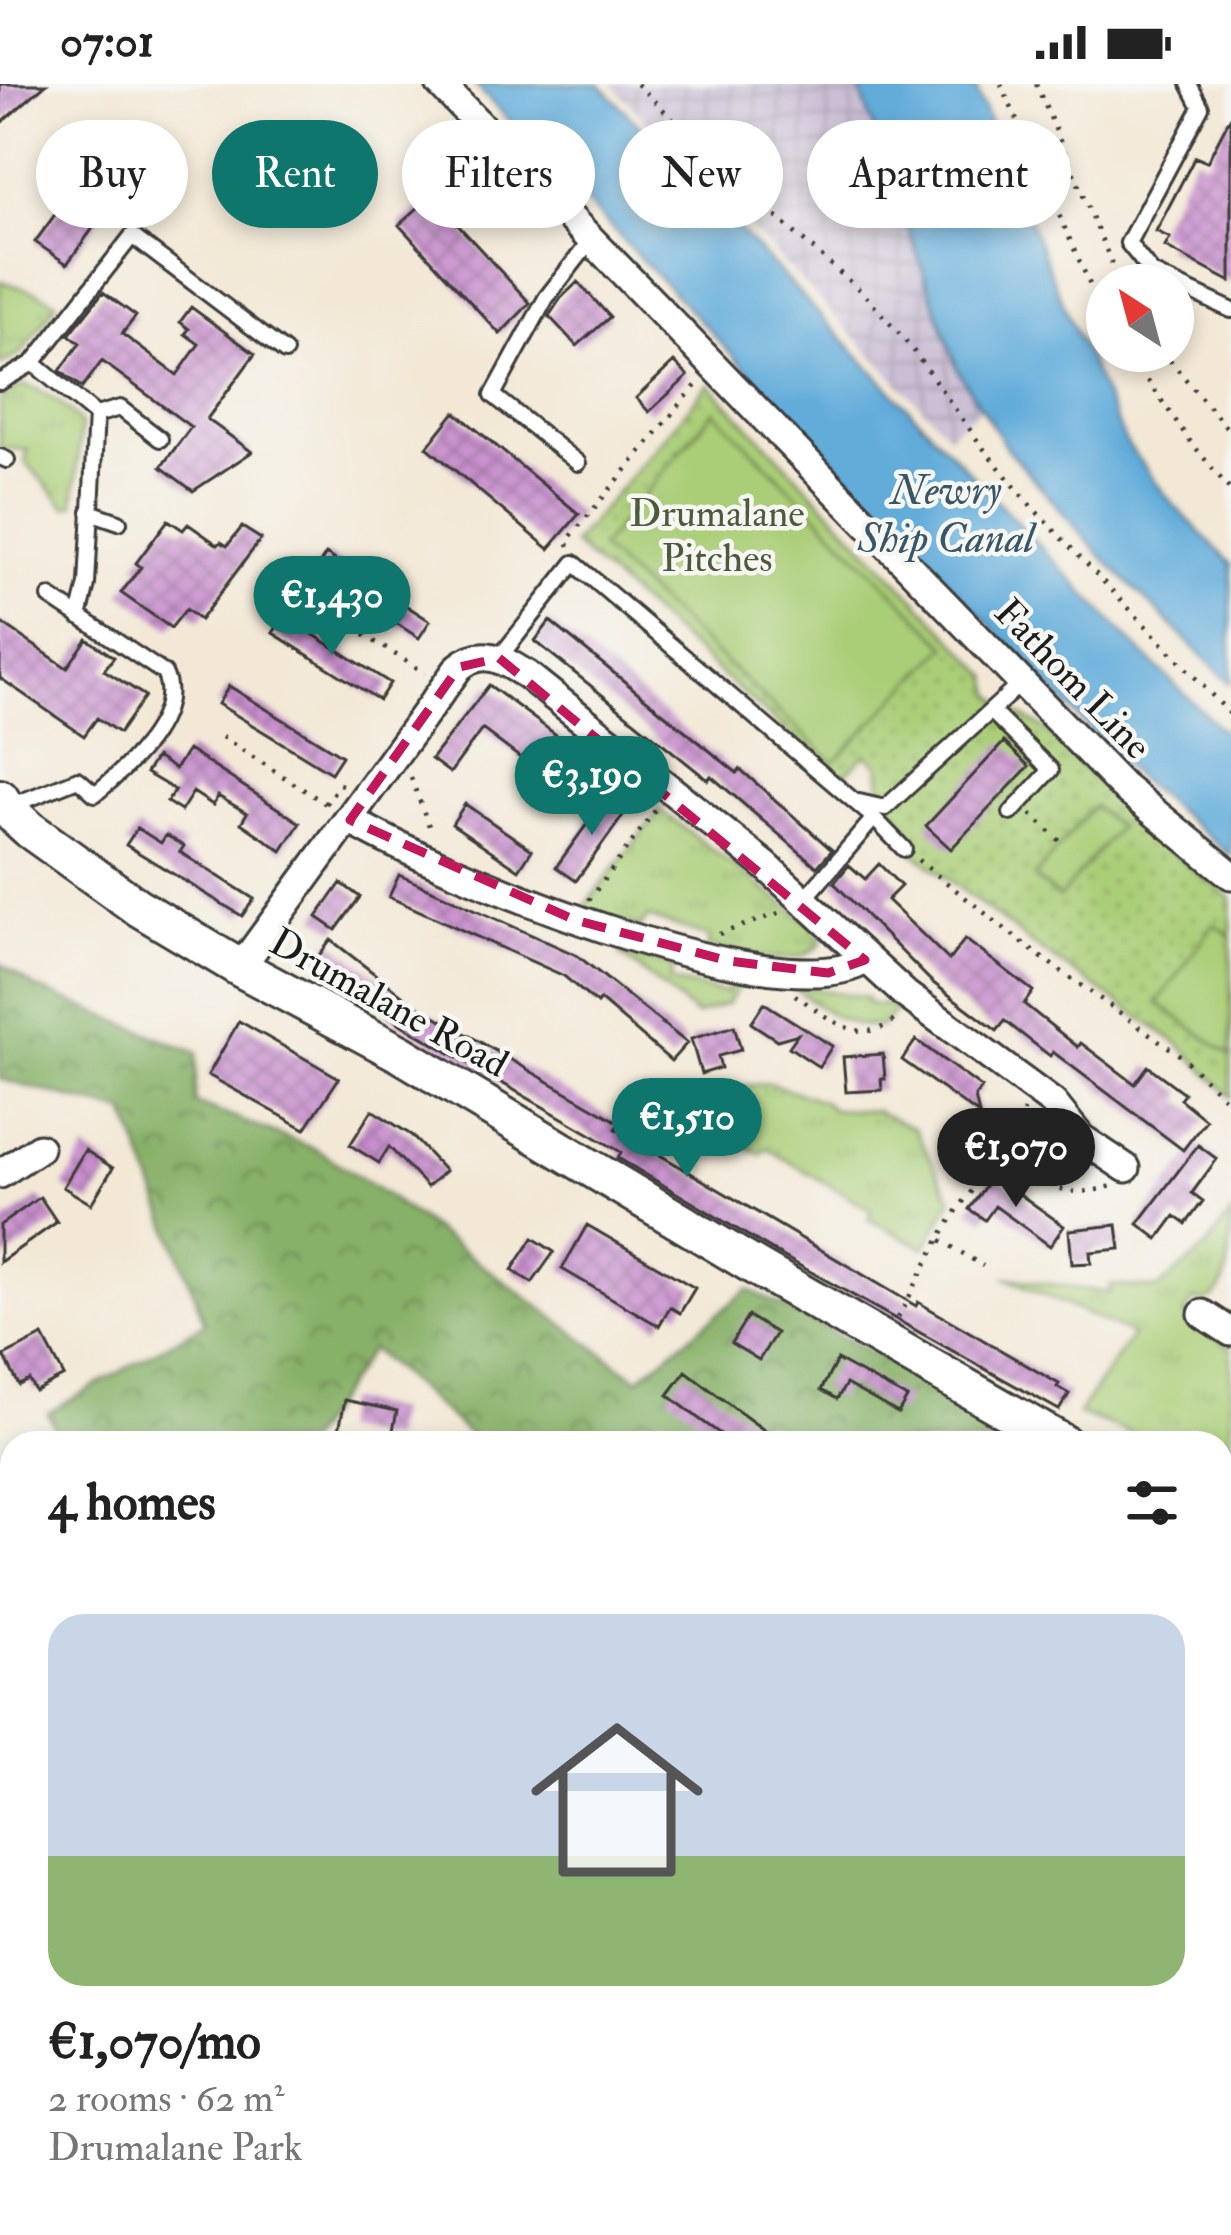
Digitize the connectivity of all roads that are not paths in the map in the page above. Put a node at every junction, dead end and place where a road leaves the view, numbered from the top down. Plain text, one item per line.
1 (440, 84) edge
2 (1189, 84) edge
3 (592, 239) junction
4 (1231, 310) edge
5 (285, 352) dead end
6 (34, 363) junction
7 (0, 382) edge
8 (96, 415) junction
9 (160, 439) dead end
10 (578, 464) dead end
11 (90, 512) junction
12 (119, 521) dead end
13 (50, 597) dead end
14 (80, 617) junction
15 (499, 658) junction
16 (1022, 682) junction
17 (991, 711) junction
18 (854, 801) junction
19 (3, 803) edge
20 (338, 812) junction
21 (1011, 813) road end
22 (874, 818) junction
23 (904, 849) road end
24 (1231, 875) edge
25 (804, 899) junction
26 (866, 960) junction
27 (240, 968) junction
28 (39, 1148) dead end
29 (1126, 1168) road end
30 (0, 1174) edge
31 (1042, 1431) edge

1 - 3 street, Fathom Line
2 - 4 lane
3 - 10 lane
3 - 16 street, Fathom Line
5 - 6 lane
6 - 7 lane
6 - 8 lane
8 - 9 lane
8 - 11 lane
11 - 12 lane
11 - 14 lane
13 - 14 lane
14 - 19 lane
15 - 18 lane
15 - 20 street
15 - 25 street
16 - 17 lane
16 - 24 street, Fathom Line
17 - 18 lane
17 - 21 lane
18 - 22 lane
19 - 27 main road, Drumalane Road
20 - 26 street
20 - 27 street
22 - 23 lane
22 - 25 lane
25 - 26 street
26 - 29 street
27 - 31 main road, Drumalane Road
28 - 30 street

